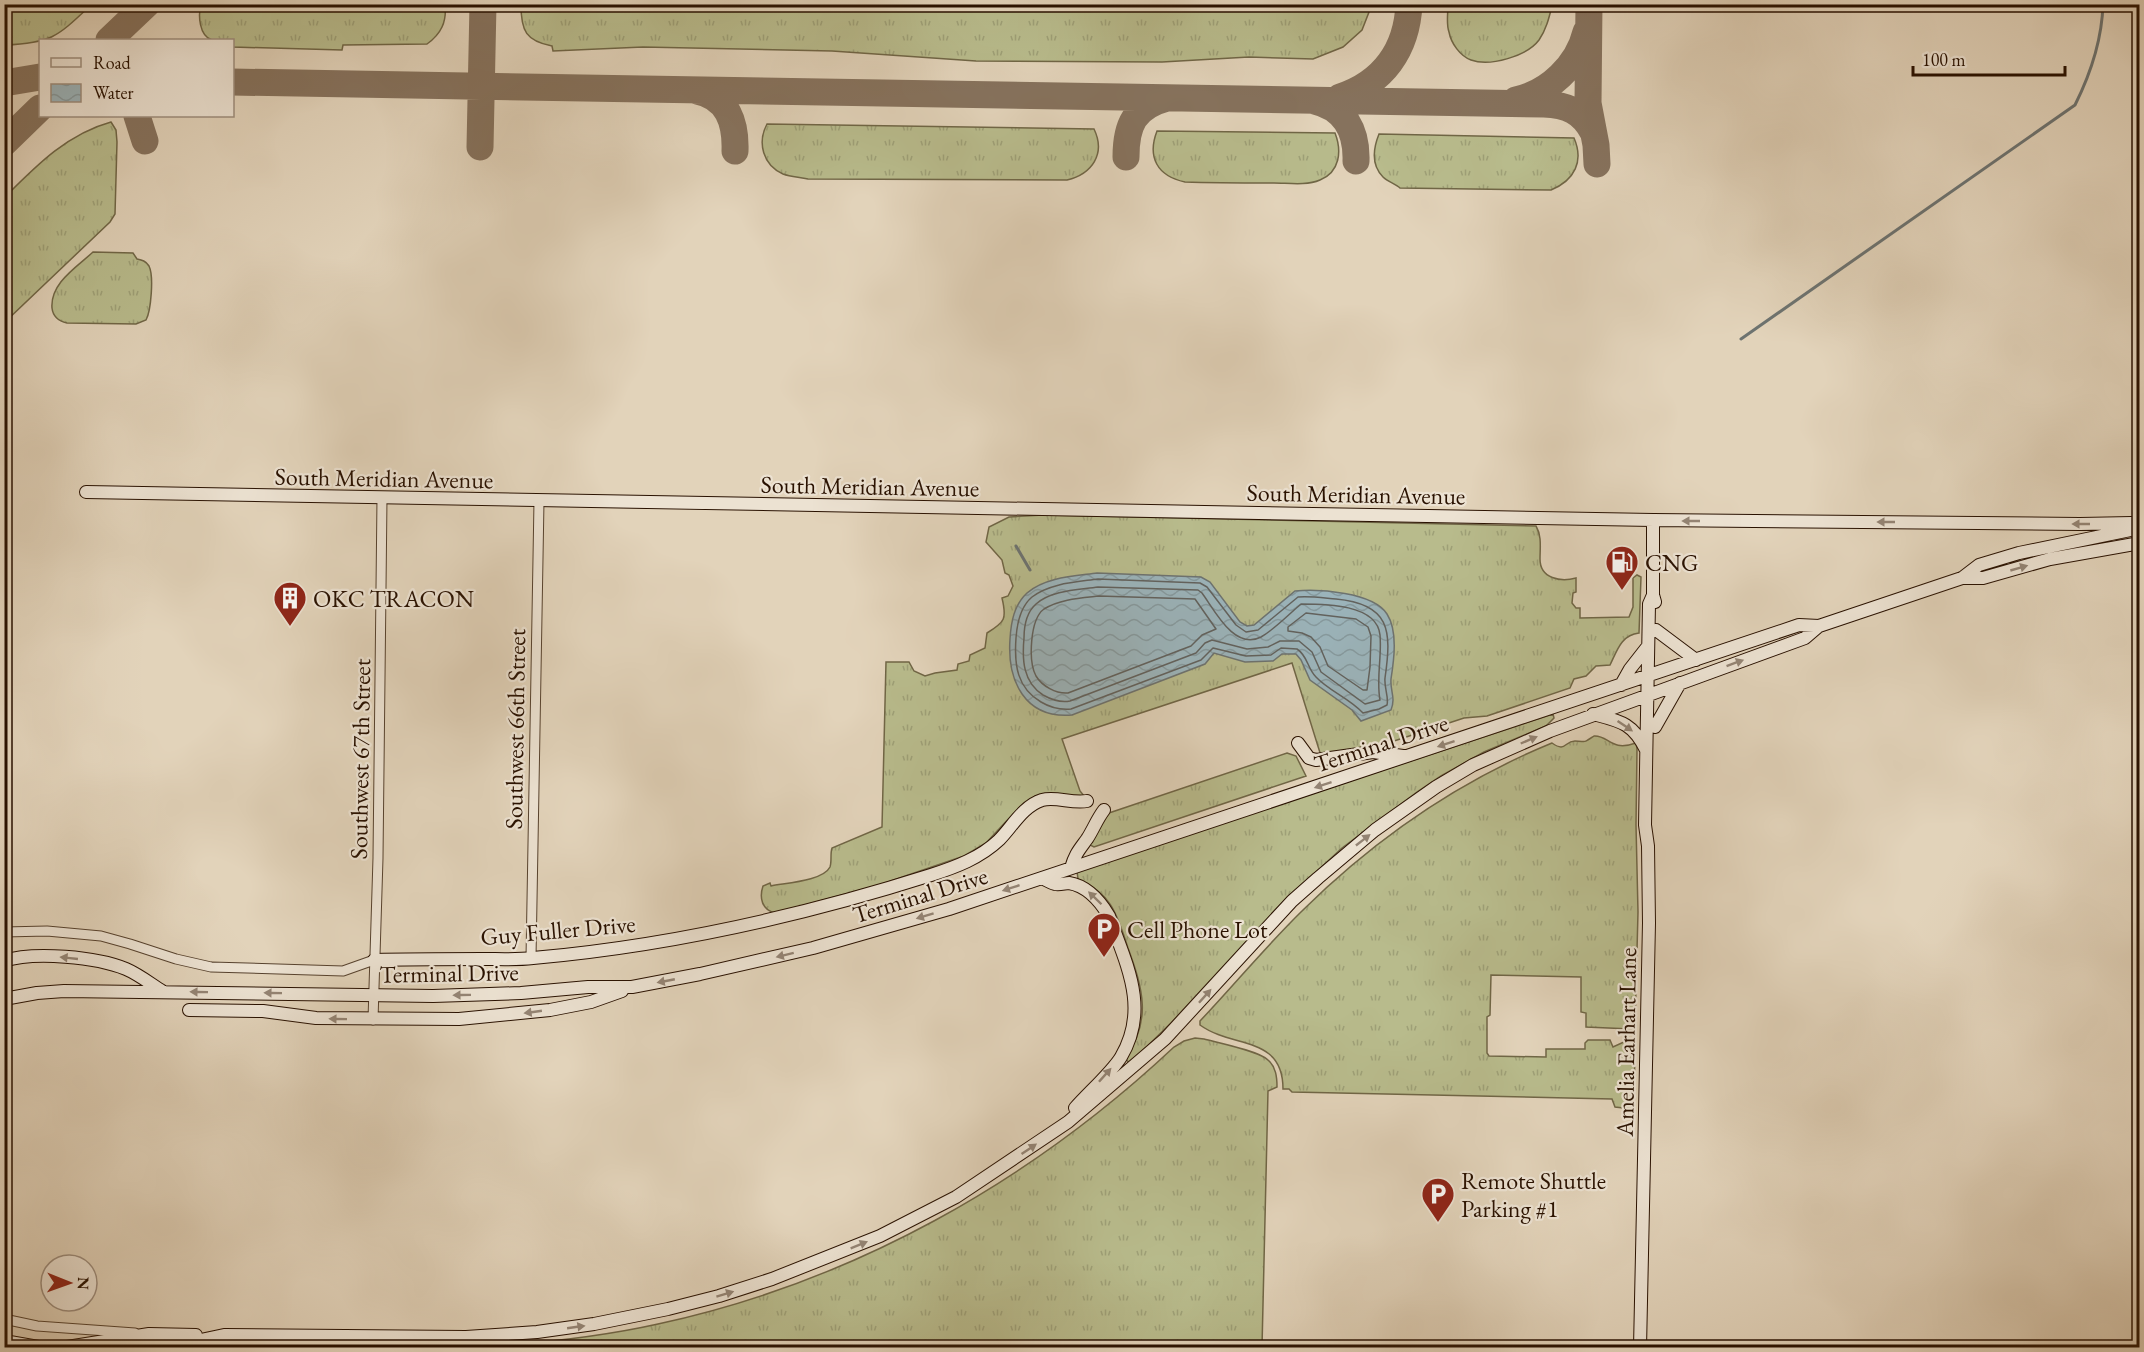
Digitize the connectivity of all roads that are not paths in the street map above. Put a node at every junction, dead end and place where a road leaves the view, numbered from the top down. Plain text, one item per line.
1 (86, 492) dead end
2 (382, 498) junction
3 (539, 501) junction
4 (1653, 520) junction
5 (2139, 523) edge
6 (2139, 528) edge
7 (2139, 543) edge
8 (1962, 578) junction
9 (1653, 595) junction
10 (1818, 626) junction
11 (1656, 630) junction
12 (1648, 646) junction
13 (1695, 660) junction
14 (1652, 675) junction
15 (1680, 683) junction
16 (1621, 685) junction
17 (1651, 693) junction
18 (1593, 714) junction
19 (1655, 727) junction
20 (1298, 743) dead end
21 (1647, 752) junction
22 (1407, 756) junction
23 (1087, 801) dead end
24 (1104, 810) dead end
25 (1648, 846) junction
26 (1071, 868) junction
27 (1042, 878) junction
28 (4, 932) edge
29 (531, 958) junction
30 (374, 960) junction
31 (4, 962) edge
32 (632, 987) junction
33 (163, 992) junction
34 (234, 993) junction
35 (373, 995) junction
36 (4, 999) edge
37 (189, 1010) dead end
38 (234, 1011) junction
39 (373, 1020) junction
40 (1052, 1134) junction
41 (4, 1319) edge
42 (149, 1334) junction
43 (224, 1335) junction
44 (4, 1341) edge
45 (44, 1347) edge
46 (61, 1347) edge
47 (163, 1347) edge
48 (1640, 1347) edge

1 - 2 main road, South Meridian Avenue
2 - 3 main road, South Meridian Avenue
2 - 30 street, Southwest 67th Street
3 - 4 main road, South Meridian Avenue
3 - 29 street, Southwest 66th Street
5 -> 4 main road, South Meridian Avenue
4 - 9 main road, Amelia Earhart Lane
6 - 8 main road, Terminal Drive
8 -> 7 main road, Terminal Drive
8 - 10 main road, Terminal Drive
9 - 11 main road, Amelia Earhart Lane
9 - 12 main road, Amelia Earhart Lane
10 - 13 main road, Terminal Drive
15 -> 10 main road, Terminal Drive
11 - 13 main road
11 - 14 main road, Amelia Earhart Lane
12 - 14 main road, Amelia Earhart Lane
12 - 16 main road
13 - 14 main road, Terminal Drive
14 - 16 main road, Terminal Drive
14 - 17 main road, Amelia Earhart Lane
15 - 17 main road, Terminal Drive
15 - 19 main road
16 -> 22 main road, Terminal Drive
17 - 18 main road, Terminal Drive
17 - 19 main road, Amelia Earhart Lane
17 - 21 main road, Amelia Earhart Lane
18 -> 21 main road
40 -> 18 main road, Terminal Drive
19 - 25 main road, Amelia Earhart Lane
20 - 22 main road
21 - 25 main road, Amelia Earhart Lane
22 -> 26 main road, Terminal Drive
23 - 29 main road, Guy Fuller Drive
24 - 26 main road
25 - 48 main road, Amelia Earhart Lane
26 - 27 main road, Terminal Drive
27 -> 32 main road, Terminal Drive
40 -> 27 main road
28 - 30 street, Guy Fuller Drive
29 - 30 main road, Guy Fuller Drive
30 - 35 street, Southwest 67th Street
33 -> 31 main road
32 -> 35 main road, Terminal Drive
32 -> 39 main road
34 -> 33 main road, Terminal Drive
33 - 36 main road, Terminal Drive
35 -> 34 main road, Terminal Drive
34 - 38 main road
35 - 39 street, Southwest 67th Street
37 - 38 main road
39 -> 38 main road
43 -> 40 main road, Terminal Drive
41 - 42 street
42 - 43 main road
42 - 46 main road
43 - 47 main road, Terminal Drive
44 - 45 main road

